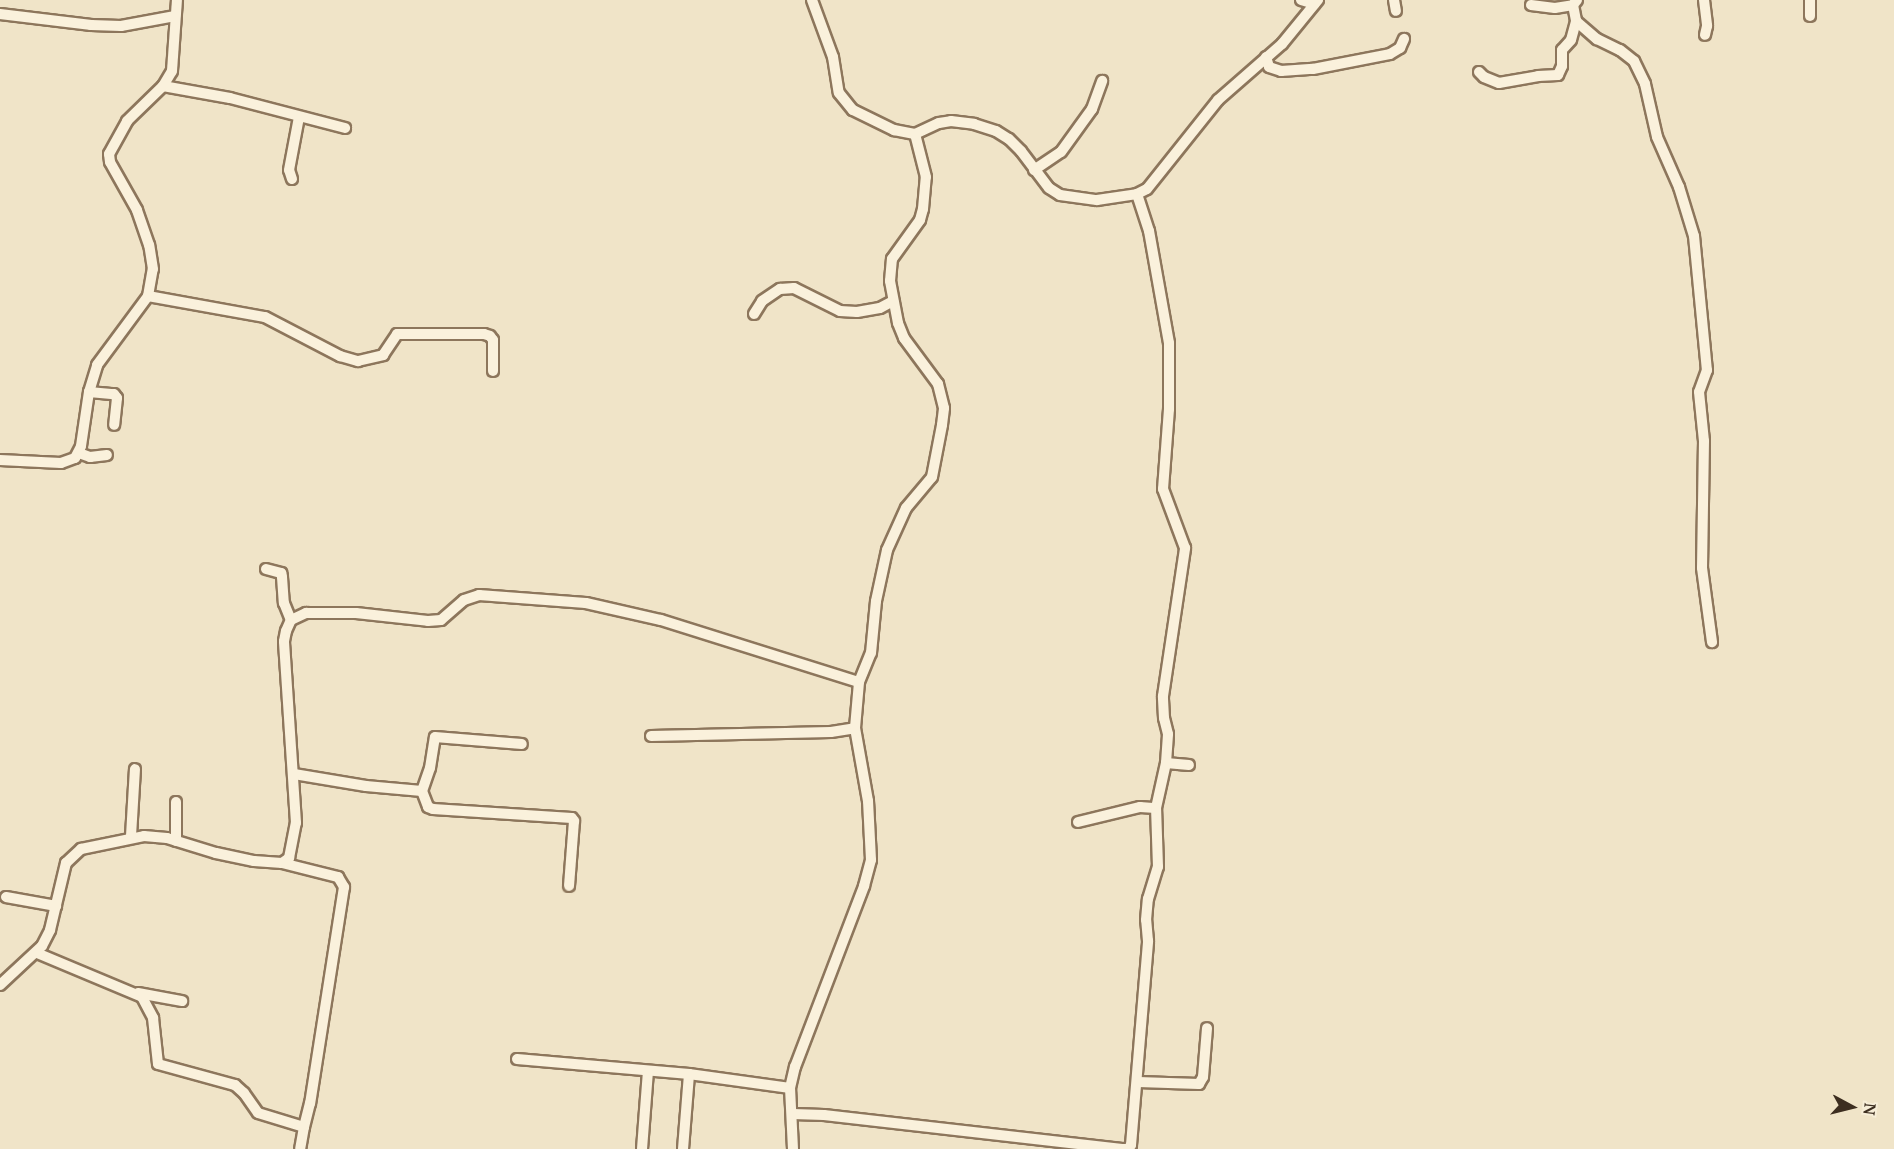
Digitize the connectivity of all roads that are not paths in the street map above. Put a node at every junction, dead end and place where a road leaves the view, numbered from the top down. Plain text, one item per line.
1 (177, 0) edge
2 (812, 0) edge
3 (1301, 0) edge
4 (1704, 0) edge
5 (1810, 0) edge
6 (1316, 2) edge
7 (1575, 2) edge
8 (1531, 5) dead end
9 (0, 14) edge
10 (175, 16) junction
11 (1810, 16) dead end
12 (1576, 21) junction
13 (1705, 35) dead end
14 (1404, 39) dead end
15 (1266, 57) junction
16 (1479, 72) dead end
17 (1102, 81) dead end
18 (163, 86) junction
19 (298, 117) junction
20 (345, 128) dead end
21 (915, 134) junction
22 (1034, 170) junction
23 (292, 179) dead end
24 (1137, 194) junction
25 (148, 296) junction
26 (893, 301) junction
27 (754, 315) dead end
28 (493, 371) dead end
29 (89, 392) junction
30 (114, 425) dead end
31 (79, 453) junction
32 (107, 455) dead end
33 (0, 460) edge
34 (266, 569) dead end
35 (291, 620) junction
36 (1712, 642) dead end
37 (859, 682) junction
38 (855, 728) junction
39 (651, 736) dead end
40 (522, 744) dead end
41 (1166, 763) junction
42 (1189, 765) dead end
43 (135, 769) dead end
44 (294, 774) junction
45 (422, 791) junction
46 (176, 802) dead end
47 (1156, 808) junction
48 (1078, 822) dead end
49 (131, 836) junction
50 (176, 841) junction
51 (282, 863) junction
52 (569, 886) dead end
53 (6, 897) dead end
54 (56, 906) junction
55 (37, 953) junction
56 (0, 985) edge
57 (134, 992) junction
58 (182, 1001) dead end
59 (1207, 1028) dead end
60 (517, 1059) dead end
61 (648, 1071) junction
62 (689, 1074) junction
63 (1138, 1082) junction
64 (790, 1088) junction
65 (792, 1114) junction
66 (304, 1126) junction
67 (300, 1149) edge
68 (642, 1149) edge
69 (683, 1149) edge
70 (793, 1149) edge
71 (1128, 1149) edge

1 - 10 street
2 - 21 street
3 - 6 street
4 - 13 street
5 - 11 street
6 - 15 street
7 - 8 street
7 - 12 street
9 - 10 street
10 - 18 street
12 - 16 street
12 - 36 street
14 - 15 street
15 - 24 street
17 - 22 street
18 - 19 street
18 - 25 street
19 - 20 street
19 - 23 street
21 - 22 street
21 - 26 street
22 - 24 street
24 - 41 street
25 - 28 street
25 - 29 street
26 - 27 street
26 - 37 street
29 - 30 street
29 - 31 street
31 - 32 street
31 - 33 street
34 - 35 street
35 - 37 street
35 - 44 street
37 - 38 street
38 - 39 street
38 - 64 street
40 - 45 street
41 - 42 street
41 - 47 street
43 - 49 street
44 - 45 street
44 - 51 street
45 - 52 street
46 - 50 street
47 - 48 street
47 - 63 street
49 - 50 street
49 - 54 street
50 - 51 street
51 - 66 street
53 - 54 street
54 - 55 street
55 - 56 street
55 - 57 street
57 - 58 street
57 - 66 street
59 - 63 street
60 - 61 street
61 - 62 street
61 - 68 street
62 - 64 street
62 - 69 street
63 - 71 street
64 - 65 street
65 - 70 street
65 - 71 street
66 - 67 street

